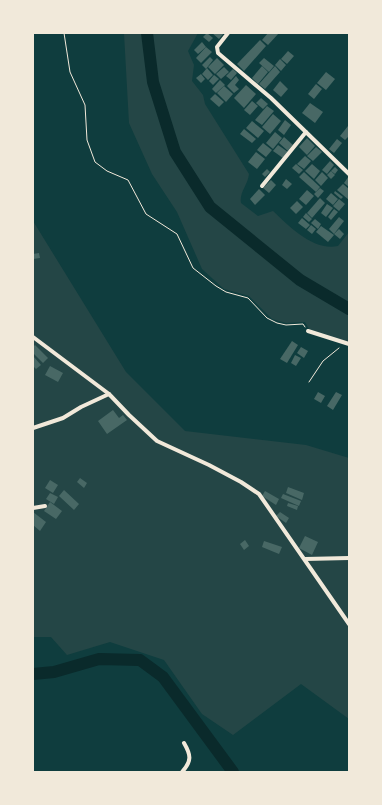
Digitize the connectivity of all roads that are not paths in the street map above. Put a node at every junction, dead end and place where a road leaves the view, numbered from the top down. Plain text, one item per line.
1 (228, 33) edge
2 (306, 132) junction
3 (349, 174) edge
4 (262, 186) dead end
5 (308, 331) road end
6 (33, 337) edge
7 (347, 344) edge
8 (109, 394) junction
9 (33, 428) edge
10 (45, 506) dead end
11 (33, 508) edge
12 (349, 558) edge
13 (305, 559) junction
14 (349, 624) edge
15 (184, 743) dead end
16 (182, 772) edge

1 - 2 street
2 - 3 street
2 - 4 street
5 - 7 street
6 - 8 street
8 - 9 street
8 - 13 street
10 - 11 street
12 - 13 street
13 - 14 street
15 - 16 street

